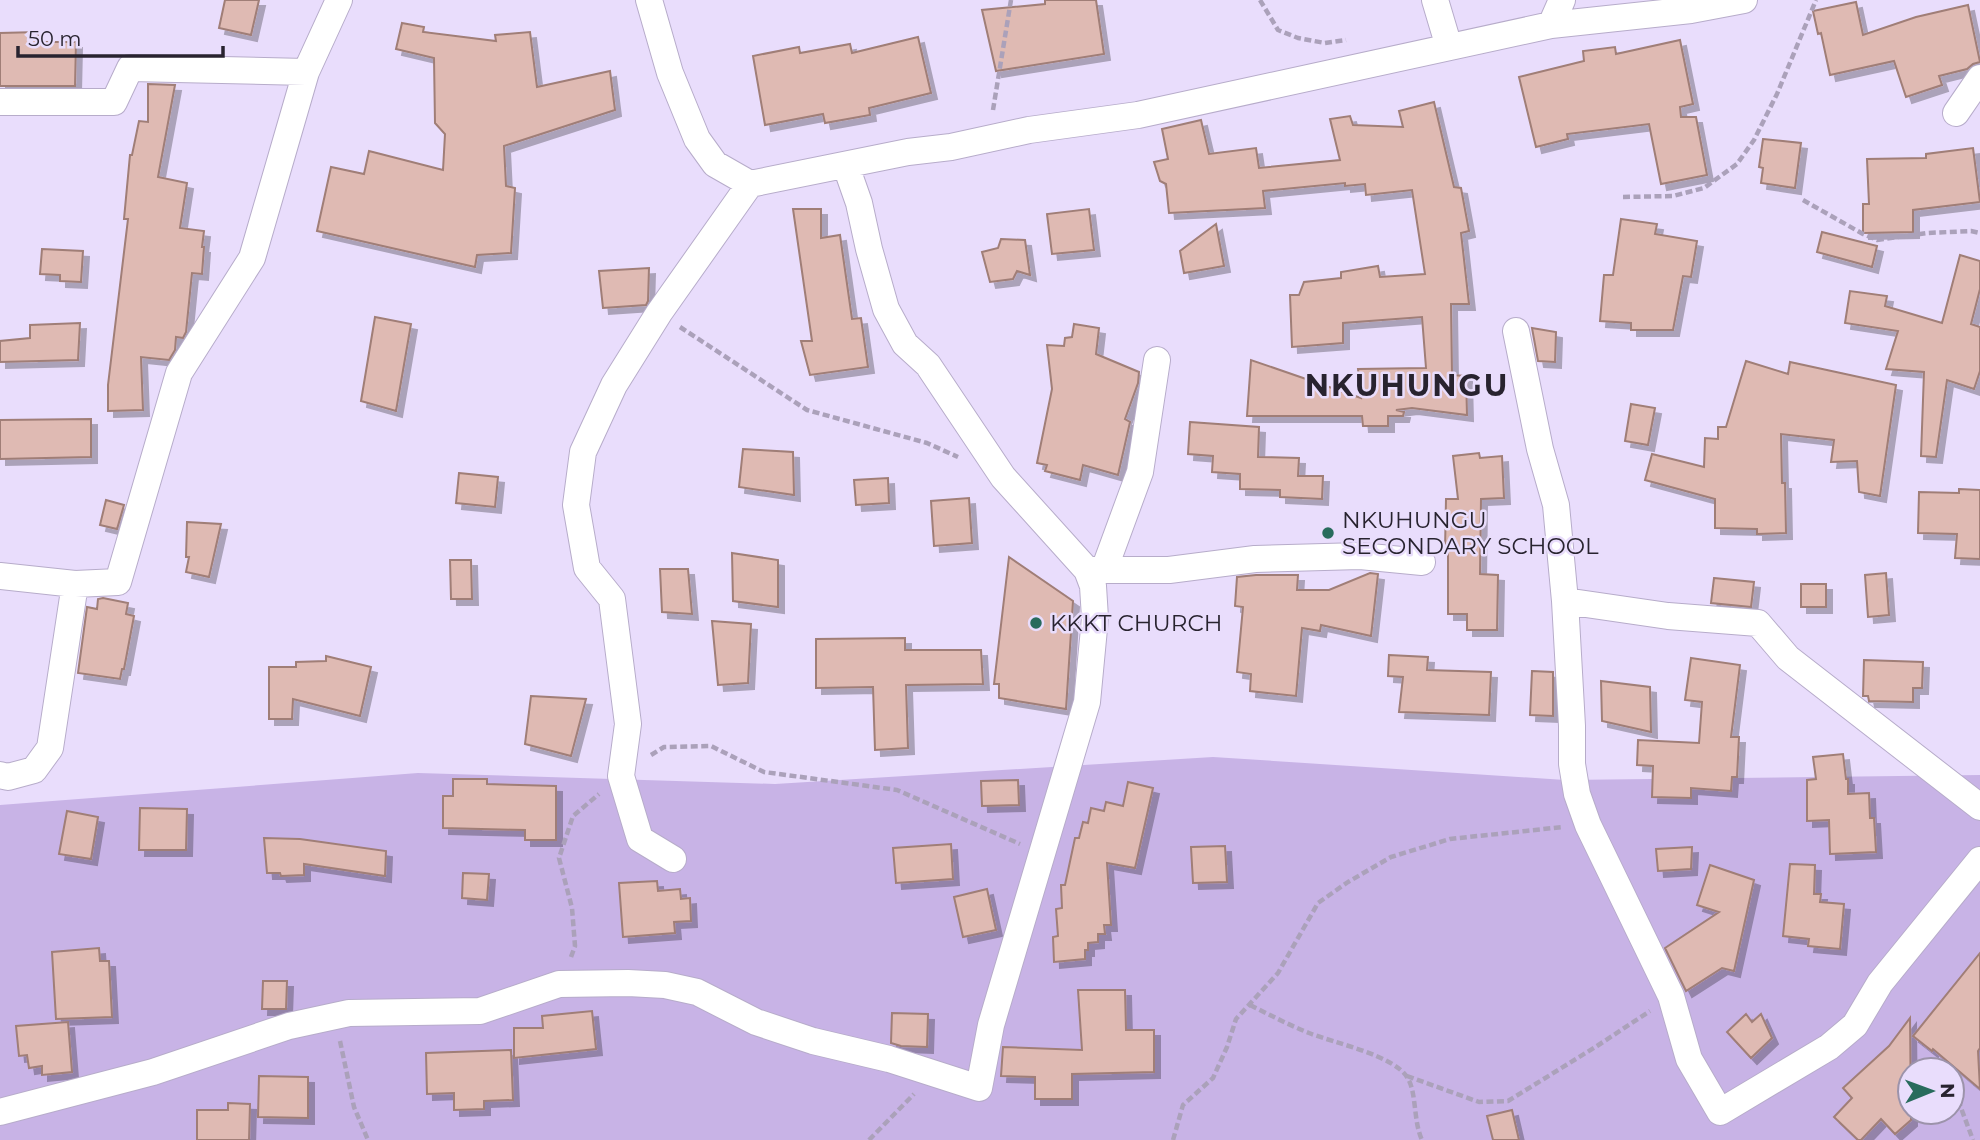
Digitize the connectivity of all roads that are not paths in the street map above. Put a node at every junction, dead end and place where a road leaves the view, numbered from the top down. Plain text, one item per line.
1 (339, 0) edge
2 (649, 0) edge
3 (1435, 0) edge
4 (1562, 0) edge
5 (1744, 0) edge
6 (1551, 24) junction
7 (1448, 47) junction
8 (306, 72) junction
9 (1980, 78) edge
10 (0, 102) edge
11 (1956, 113) dead end
12 (846, 166) junction
13 (750, 184) junction
14 (1516, 331) dead end
15 (1157, 360) dead end
16 (1422, 562) dead end
17 (1096, 570) junction
18 (0, 576) edge
19 (75, 584) junction
20 (1565, 601) junction
21 (0, 775) edge
22 (1980, 807) edge
23 (673, 859) dead end
24 (1980, 860) edge
25 (0, 1112) edge

1 - 8 street
2 - 13 street
3 - 7 street
4 - 6 street
5 - 6 street
6 - 7 street
7 - 12 street
8 - 10 street
8 - 19 street
9 - 11 street
12 - 13 street
12 - 17 street
13 - 23 street
14 - 20 street
15 - 17 street
16 - 17 street
17 - 25 street
18 - 19 street
19 - 21 street
20 - 22 street
20 - 24 street

